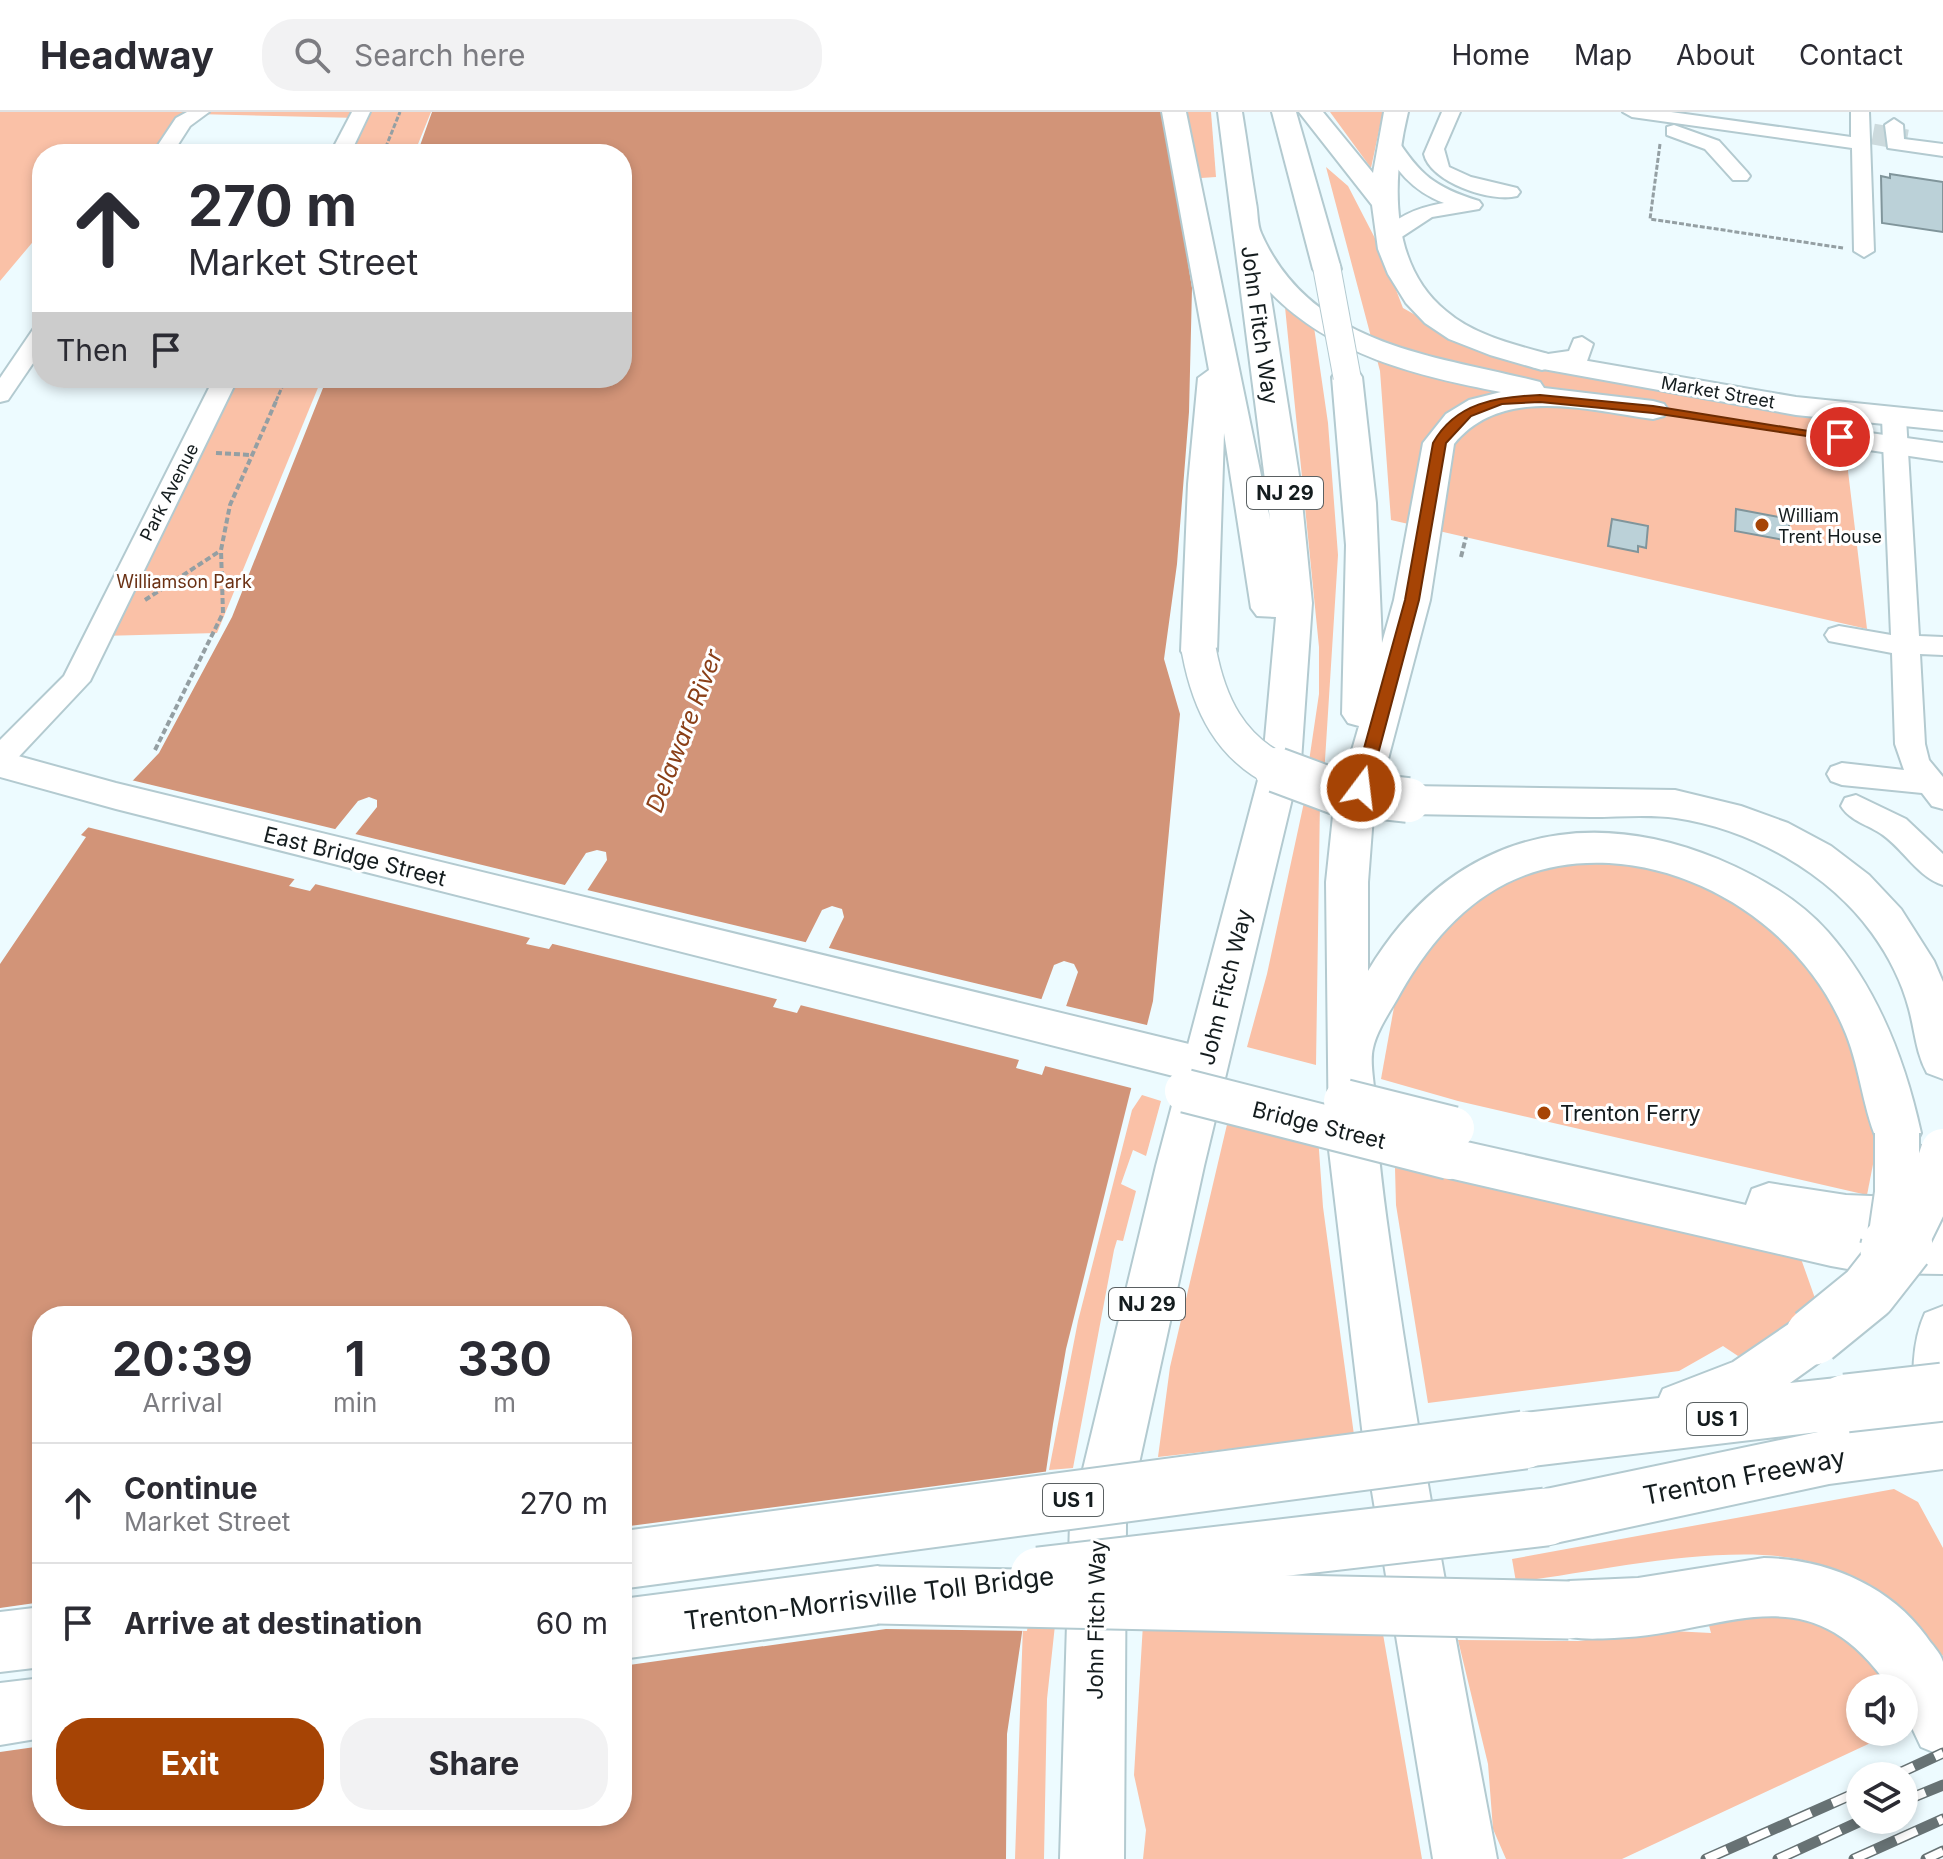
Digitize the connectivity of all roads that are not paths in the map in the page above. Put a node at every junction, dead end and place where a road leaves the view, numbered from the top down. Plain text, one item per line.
1 (200, 112) edge
2 (361, 112) edge
3 (1174, 112) edge
4 (1230, 112) edge
5 (1284, 112) edge
6 (1311, 112) edge
7 (1396, 112) edge
8 (1451, 112) edge
9 (1860, 112) edge
10 (1641, 118) edge
11 (1900, 132) tunnel mouth
12 (1388, 140) junction
13 (169, 144) edge
14 (345, 144) edge
15 (1861, 144) junction
16 (1943, 148) edge
17 (1740, 176) dead end
18 (1510, 192) dead end
19 (1383, 202) junction
20 (1246, 226) junction
21 (1390, 236) junction
22 (1864, 251) road end
23 (1216, 335) junction
24 (1582, 344) dead end
25 (32, 348) edge
26 (1542, 361) junction
27 (221, 388) edge
28 (0, 395) edge
29 (1653, 410) junction
30 (1894, 418) junction
31 (1943, 421) edge
32 (1894, 450) junction
33 (1943, 452) edge
34 (1839, 635) dead end
35 (1903, 642) junction
36 (1943, 646) edge
37 (11, 730) edge
38 (0, 761) edge
39 (1282, 761) junction
40 (1842, 774) dead end
41 (0, 791) edge
42 (1936, 791) edge
43 (107, 806) junction
44 (1856, 806) dead end
45 (1353, 816) junction
46 (1943, 873) edge
47 (704, 958) joint
48 (1350, 1050) junction
49 (1943, 1060) edge
50 (1451, 1143) junction
51 (1943, 1151) edge
52 (1943, 1220) edge
53 (1943, 1252) edge
54 (1885, 1274) junction
55 (1943, 1330) edge
56 (1943, 1392) edge
57 (1943, 1427) edge
58 (1588, 1435) junction
59 (1943, 1442) edge
60 (1546, 1517) joint
61 (632, 1559) edge
62 (878, 1595) junction
63 (632, 1628) edge
64 (32, 1638) edge
65 (0, 1642) edge
66 (32, 1709) edge
67 (0, 1714) edge
68 (1943, 1725) edge
69 (1092, 1859) edge
70 (1465, 1859) edge

1 - 13 street
2 - 14 street
3 - 23 highway
4 - 20 highway, John Fitch Way / NJ 29
5 - 45 highway, bridge
6 - 19 highway
7 - 12 highway
8 - 18 street
9 - 15 street
10 - 15 street
10 - 17 street
11 - 16 street
12 - 19 highway
12 - 21 street
15 - 22 street
19 - 21 highway
20 - 29 highway
20 - 39 highway, John Fitch Way / NJ 29
21 - 26 highway
23 - 39 highway
23 - 49 highway, bridge
24 - 26 street
25 - 28 street
26 - 30 main road, Market Street
27 - 37 street, Park Avenue
29 - 32 main road, Market Street
29 - 45 highway
30 - 31 main road, Market Street
30 - 32 street
32 - 33 main road, Market Street
32 - 35 street
34 - 35 street
35 - 36 street
35 - 42 street
37 - 38 street, Park Avenue
38 - 43 main road, East Bridge Street
39 - 69 highway, John Fitch Way / NJ 29
40 - 42 street
41 - 43 main road, East Bridge Street
43 - 47 main road, East Bridge Street
44 - 46 street
45 - 48 highway
47 - 50 main road, Bridge Street, bridge
48 - 54 highway, bridge
48 - 70 highway
50 - 52 main road, Bridge Street
50 - 53 main road, Bridge Street
51 - 54 highway, bridge
54 - 58 highway, bridge
55 - 57 highway
56 - 58 highway, US 1, bridge
58 - 61 highway, US 1, bridge
59 - 60 highway, Trenton Freeway
60 - 62 highway, Trenton-Morrisville Toll Bridge, bridge
62 - 63 highway, Trenton-Morrisville Toll Bridge
62 - 68 highway, bridge
64 - 65 highway
66 - 67 highway

